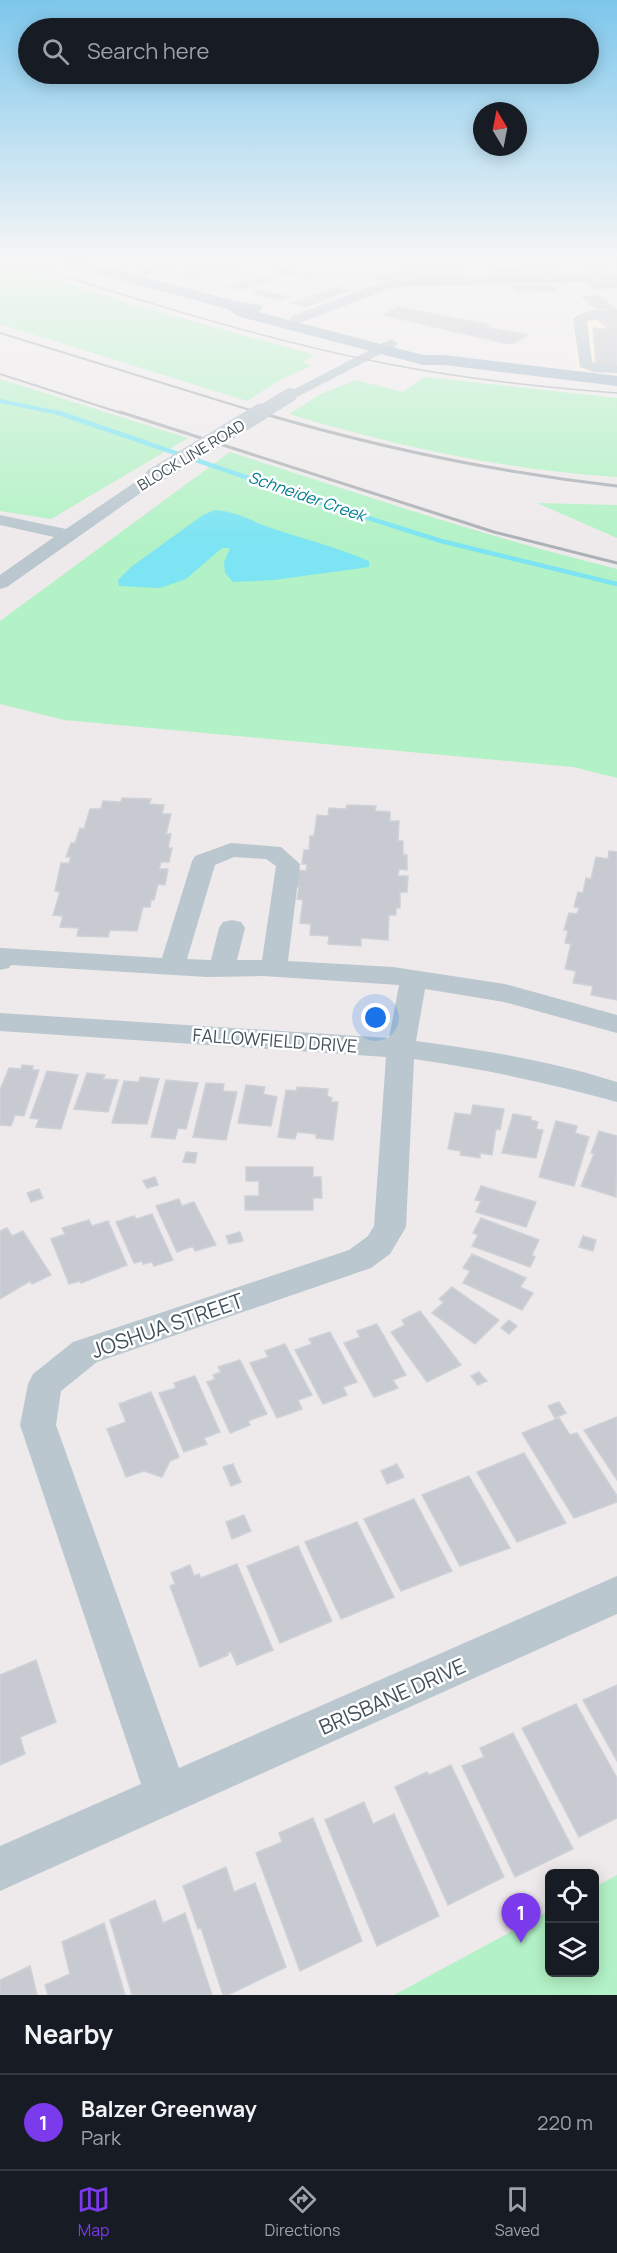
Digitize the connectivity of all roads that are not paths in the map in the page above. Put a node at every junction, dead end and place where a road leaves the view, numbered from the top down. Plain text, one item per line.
1 (369, 354) edge
2 (407, 354) edge
3 (584, 354) edge
4 (617, 369) edge
5 (617, 381) edge
6 (0, 520) edge
7 (68, 535) junction
8 (0, 583) edge
9 (232, 928) dead end
10 (0, 962) edge
11 (172, 967) junction
12 (222, 968) junction
13 (274, 969) junction
14 (413, 980) junction
15 (0, 1022) edge
16 (617, 1024) edge
17 (401, 1048) junction
18 (617, 1092) edge
19 (617, 1595) edge
20 (168, 1796) junction
21 (0, 1869) edge

1 - 7 street, BLOCK LINE ROAD, bridge
2 - 5 main road
3 - 4 street
6 - 7 street
7 - 8 street, BLOCK LINE ROAD
9 - 12 street
10 - 11 street
11 - 12 street
11 - 13 street
12 - 13 street
13 - 14 street
14 - 16 street
14 - 17 street, JOSHUA STREET
15 - 17 street, FALLOWFIELD DRIVE
17 - 18 street, FALLOWFIELD DRIVE
17 - 20 street, JOSHUA STREET
19 - 20 street, BRISBANE DRIVE
20 - 21 street, BRISBANE DRIVE

